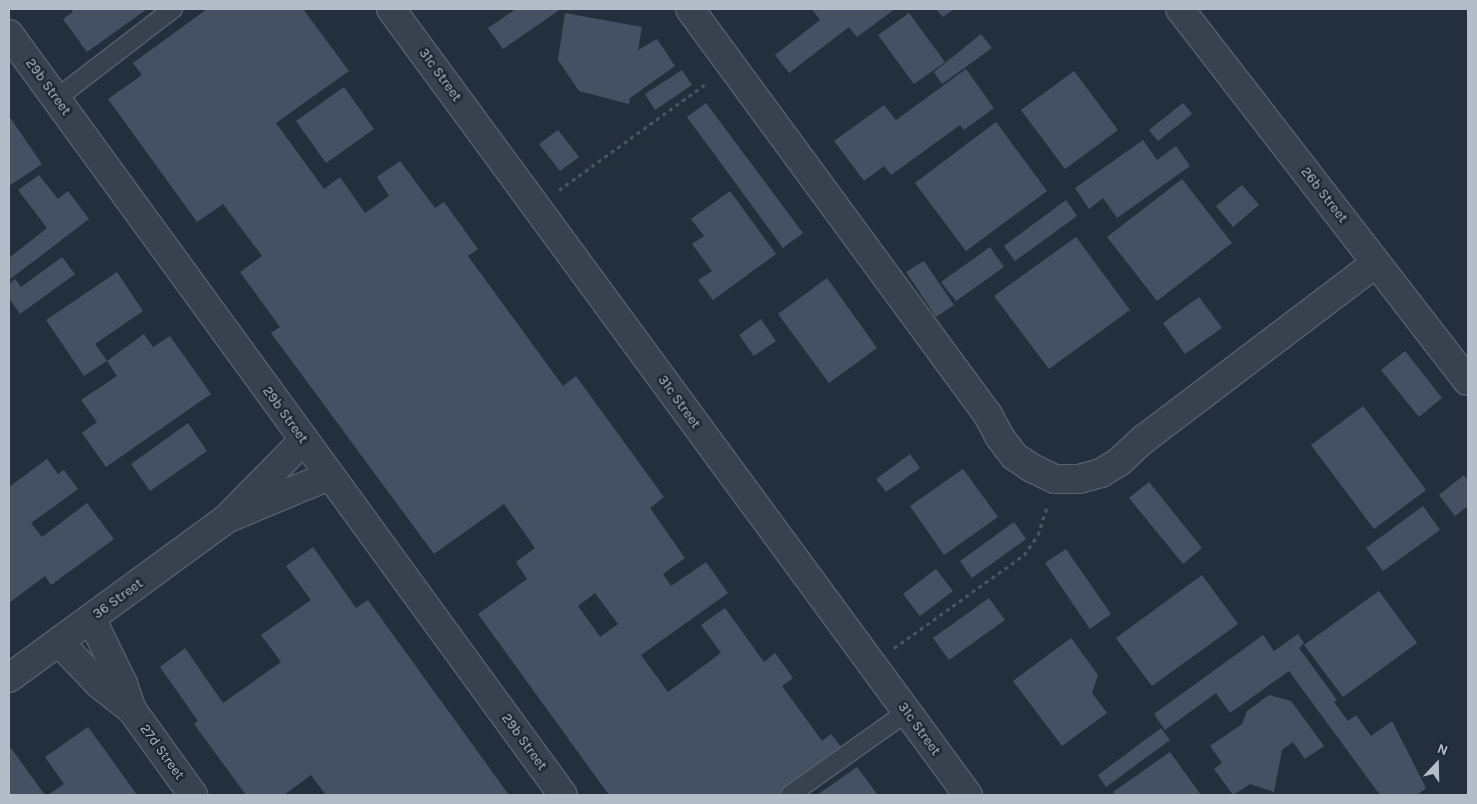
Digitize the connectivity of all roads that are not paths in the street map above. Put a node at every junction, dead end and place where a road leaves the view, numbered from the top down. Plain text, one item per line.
1 (172, 9) edge
2 (391, 9) edge
3 (690, 9) edge
4 (1180, 9) edge
5 (9, 34) edge
6 (56, 99) junction
7 (1376, 263) junction
8 (1468, 382) edge
9 (988, 415) junction
10 (1144, 439) junction
11 (303, 441) junction
12 (329, 476) junction
13 (226, 519) junction
14 (91, 618) junction
15 (59, 642) junction
16 (9, 678) edge
17 (132, 710) junction
18 (906, 712) junction
19 (193, 795) edge
20 (563, 795) edge
21 (790, 795) edge
22 (968, 795) edge

1 - 6 lane
2 - 18 street, 31c Street
3 - 9 street
4 - 7 street, 26b Street
5 - 6 street, 29b Street
6 - 11 street, 29b Street
7 - 8 street, 26b Street
7 - 10 street
9 - 10 street
9 - 10 street
11 - 12 street, 29b Street
11 - 13 street, 36 Street
12 - 13 street, 36 Street
12 - 20 street, 29b Street
13 - 14 street, 36 Street
14 - 15 street, 36 Street
14 - 17 street, 27d Street
15 - 16 street, 36 Street
15 - 17 street, 27d Street
17 - 19 street, 27d Street
18 - 21 lane
18 - 22 street, 31c Street

